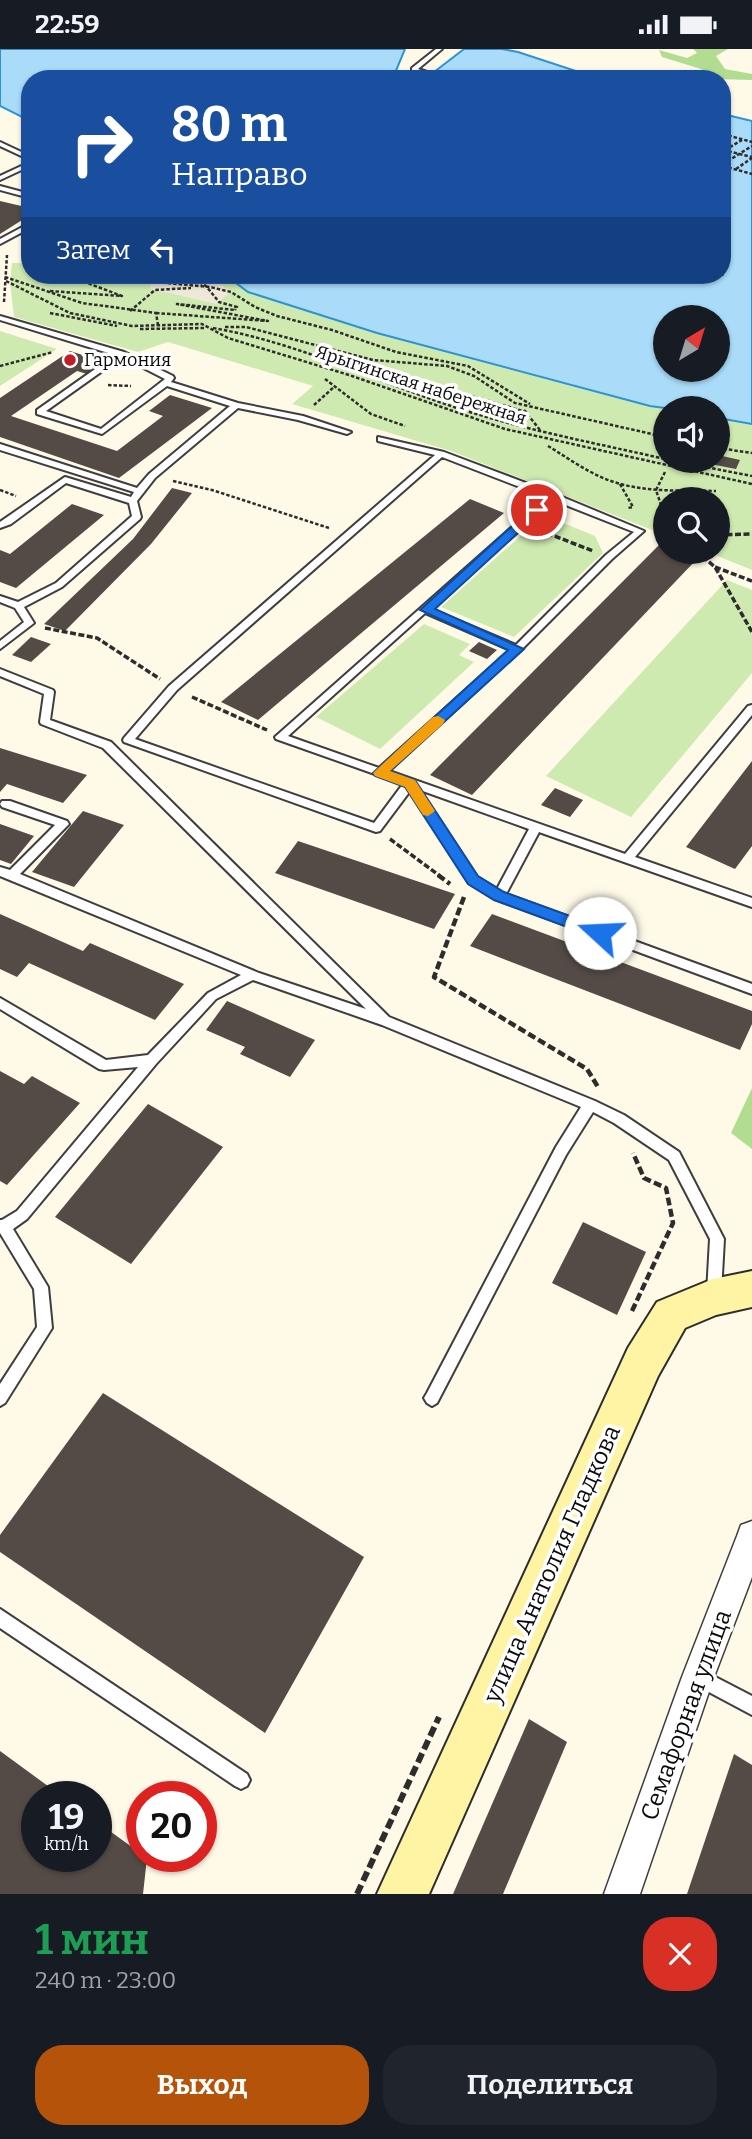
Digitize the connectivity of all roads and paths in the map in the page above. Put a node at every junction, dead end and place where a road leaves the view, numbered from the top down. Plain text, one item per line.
1 (439, 49) edge
2 (417, 70) edge
3 (731, 136) edge
4 (743, 139) junction
5 (0, 144) edge
6 (752, 144) edge
7 (731, 146) edge
8 (731, 152) edge
9 (21, 154) edge
10 (739, 154) junction
11 (752, 157) edge
12 (731, 160) edge
13 (731, 168) edge
14 (21, 169) edge
15 (735, 169) junction
16 (751, 172) edge
17 (0, 178) edge
18 (0, 188) edge
19 (21, 193) edge
20 (21, 232) edge
21 (4, 244) edge
22 (5, 279) junction
23 (21, 284) edge
24 (22, 284) edge
25 (90, 284) edge
26 (151, 284) edge
27 (180, 284) edge
28 (204, 284) edge
29 (210, 287) junction
30 (42, 290) junction
31 (155, 290) junction
32 (130, 311) junction
33 (46, 313) dead end
34 (156, 313) junction
35 (3, 319) edge
36 (158, 325) dead end
37 (207, 328) junction
38 (82, 343) junction
39 (308, 352) junction
40 (121, 354) junction
41 (312, 359) dead end
42 (0, 366) edge
43 (355, 369) junction
44 (325, 379) dead end
45 (81, 383) junction
46 (163, 386) junction
47 (334, 387) junction
48 (515, 403) junction
49 (530, 404) junction
50 (236, 405) junction
51 (526, 412) junction
52 (300, 418) junction
53 (410, 428) dead end
54 (541, 431) junction
55 (347, 432) dead end
56 (653, 434) edge
57 (381, 439) dead end
58 (548, 446) dead end
59 (0, 447) edge
60 (730, 450) edge
61 (752, 453) edge
62 (441, 454) junction
63 (653, 457) edge
64 (730, 472) edge
65 (752, 475) edge
66 (152, 476) junction
67 (620, 484) junction
68 (752, 484) edge
69 (653, 490) edge
70 (139, 491) junction
71 (552, 496) junction
72 (133, 501) junction
73 (633, 507) dead end
74 (522, 523) junction
75 (0, 525) edge
76 (752, 534) edge
77 (349, 535) junction
78 (730, 535) edge
79 (609, 557) junction
80 (711, 564) edge
81 (715, 567) junction
82 (752, 581) edge
83 (0, 599) edge
84 (19, 606) junction
85 (426, 610) junction
86 (29, 624) junction
87 (752, 632) edge
88 (0, 646) edge
89 (517, 649) junction
90 (0, 672) edge
91 (173, 688) junction
92 (752, 708) edge
93 (280, 737) junction
94 (380, 773) junction
95 (410, 783) junction
96 (6, 804) dead end
97 (536, 827) junction
98 (376, 828) junction
99 (627, 859) junction
100 (6, 873) edge
101 (473, 880) junction
102 (454, 886) dead end
103 (499, 896) junction
104 (752, 903) edge
105 (252, 975) junction
106 (752, 989) edge
107 (0, 1003) edge
108 (386, 1021) junction
109 (152, 1060) junction
110 (590, 1105) junction
111 (619, 1119) junction
112 (2, 1226) edge
113 (733, 1293) edge
114 (626, 1322) dead end
115 (0, 1398) edge
116 (432, 1398) dead end
117 (752, 1536) edge
118 (0, 1618) edge
119 (698, 1677) junction
120 (752, 1706) edge
121 (443, 1709) dead end
122 (241, 1780) dead end
123 (357, 1894) edge
124 (403, 1894) edge
125 (622, 1894) edge

1 - 2 lane
3 - 4 path
4 - 6 path
4 - 7 path
5 - 9 lane
6 - 10 path
8 - 10 path
10 - 11 path
10 - 12 path
11 - 15 path
13 - 15 path
14 - 17 lane
15 - 16 path
18 - 19 lane
20 - 21 lane
21 - 22 path
22 - 23 path
22 - 35 path
22 - 37 path, Ярыгинская набережная
24 - 30 path
25 - 30 path
26 - 31 path
27 - 29 path
28 - 29 path
29 - 31 path
29 - 34 path
29 - 49 path
30 - 32 path
31 - 32 path
32 - 34 path
33 - 37 path, Ярыгинская набережная
34 - 36 path
35 - 38 lane
37 - 39 path, Ярыгинская набережная
37 - 48 path, Ярыгинская набережная
37 - 68 path, Ярыгинская набережная
38 - 40 lane
38 - 42 path
39 - 41 path
39 - 43 path, Ярыгинская набережная
40 - 45 lane
40 - 46 lane
43 - 51 path
43 - 54 path, Ярыгинская набережная
44 - 47 path
45 - 46 path
45 - 46 lane
46 - 50 lane
47 - 52 path
47 - 53 path
48 - 49 path, Ярыгинская набережная
48 - 51 path
49 - 56 path, Ярыгинская набережная
50 - 52 lane
50 - 66 lane
51 - 54 path
52 - 55 lane
54 - 63 path, Ярыгинская набережная
57 - 62 lane
58 - 67 path
59 - 70 lane
60 - 61 path
62 - 71 lane
62 - 77 lane
64 - 65 path, Ярыгинская набережная
66 - 70 lane
66 - 77 path
67 - 69 path
67 - 73 path
70 - 72 lane
71 - 74 lane
71 - 79 lane
72 - 75 lane
72 - 84 lane
74 - 79 path
74 - 85 lane
76 - 78 path
77 - 91 lane
79 - 89 lane
80 - 81 path
81 - 82 path
81 - 87 path
83 - 84 lane
84 - 86 lane
85 - 89 lane
85 - 93 lane
86 - 88 lane
86 - 91 path
89 - 94 lane
90 - 108 lane
91 - 93 path
91 - 98 lane
92 - 99 lane
93 - 94 lane
94 - 95 lane
95 - 97 lane
95 - 98 lane
95 - 101 lane
96 - 100 lane
97 - 99 lane
97 - 103 lane
98 - 102 path
99 - 104 lane
100 - 105 lane
101 - 103 lane
101 - 111 path
103 - 106 lane
105 - 108 lane
105 - 109 lane
107 - 109 lane
108 - 110 lane
109 - 112 lane
110 - 111 lane
110 - 116 lane
111 - 113 lane
111 - 114 path
112 - 115 lane
113 - 124 main road, улица Анатолия Гладкова
117 - 119 street, Семафорная улица
118 - 122 lane
119 - 120 lane
119 - 125 street, Семафорная улица
121 - 123 path

